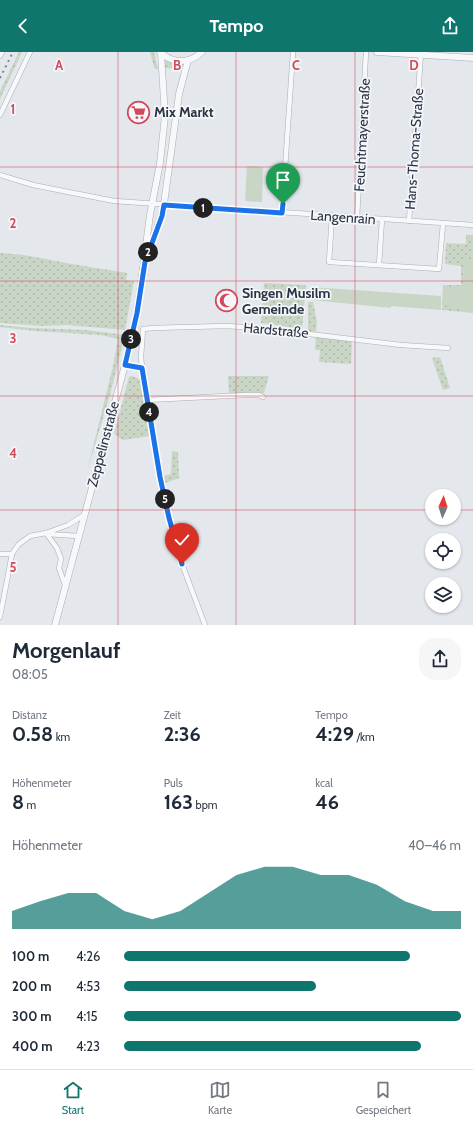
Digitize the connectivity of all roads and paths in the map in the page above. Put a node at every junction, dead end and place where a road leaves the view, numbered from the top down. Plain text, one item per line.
1 (2, 52) edge
2 (30, 52) edge
3 (161, 52) edge
4 (202, 52) edge
5 (293, 52) edge
6 (366, 52) edge
7 (377, 52) edge
8 (421, 53) edge
9 (0, 56) edge
10 (473, 58) edge
11 (188, 60) junction
12 (0, 115) edge
13 (0, 175) edge
14 (153, 204) junction
15 (164, 205) junction
16 (282, 213) junction
17 (332, 216) junction
18 (357, 218) junction
19 (382, 219) junction
20 (409, 221) junction
21 (443, 224) junction
22 (473, 225) edge
23 (145, 262) junction
24 (379, 265) junction
25 (448, 348) dead end
26 (125, 365) junction
27 (142, 368) junction
28 (263, 396) dead end
29 (147, 400) junction
30 (84, 516) junction
31 (46, 533) junction
32 (78, 536) junction
33 (0, 554) edge
34 (12, 554) junction
35 (65, 585) junction
36 (0, 617) edge
37 (55, 625) edge
38 (205, 625) edge

1 - 9 street
2 - 12 street
3 - 11 street
3 - 14 street
4 - 11 street
5 - 16 street
6 - 18 street, Feuchtmayerstraße
7 - 8 street
8 - 10 street
8 - 20 street, Hans-Thoma-Straße
11 - 15 street
13 - 14 street, Langenrain
14 - 15 street, Langenrain
14 - 23 street
15 - 16 street, Langenrain
15 - 23 street
16 - 17 street, Langenrain
17 - 18 street, Langenrain
17 - 24 street
18 - 19 street, Langenrain
19 - 20 street, Langenrain
19 - 24 street
20 - 21 street, Langenrain
21 - 22 street, Langenrain
21 - 24 street
23 - 26 street, Zeppelinstraße
25 - 27 street, Hardstraße
26 - 27 street
26 - 30 street, Zeppelinstraße
27 - 29 street, Hardstraße
28 - 29 street
29 - 38 street, Hardstraße
30 - 31 street
30 - 32 street, Zeppelinstraße
31 - 32 street
31 - 34 street
31 - 35 street
32 - 35 street, Zeppelinstraße
33 - 34 street
34 - 36 street
35 - 37 street, Zeppelinstraße

